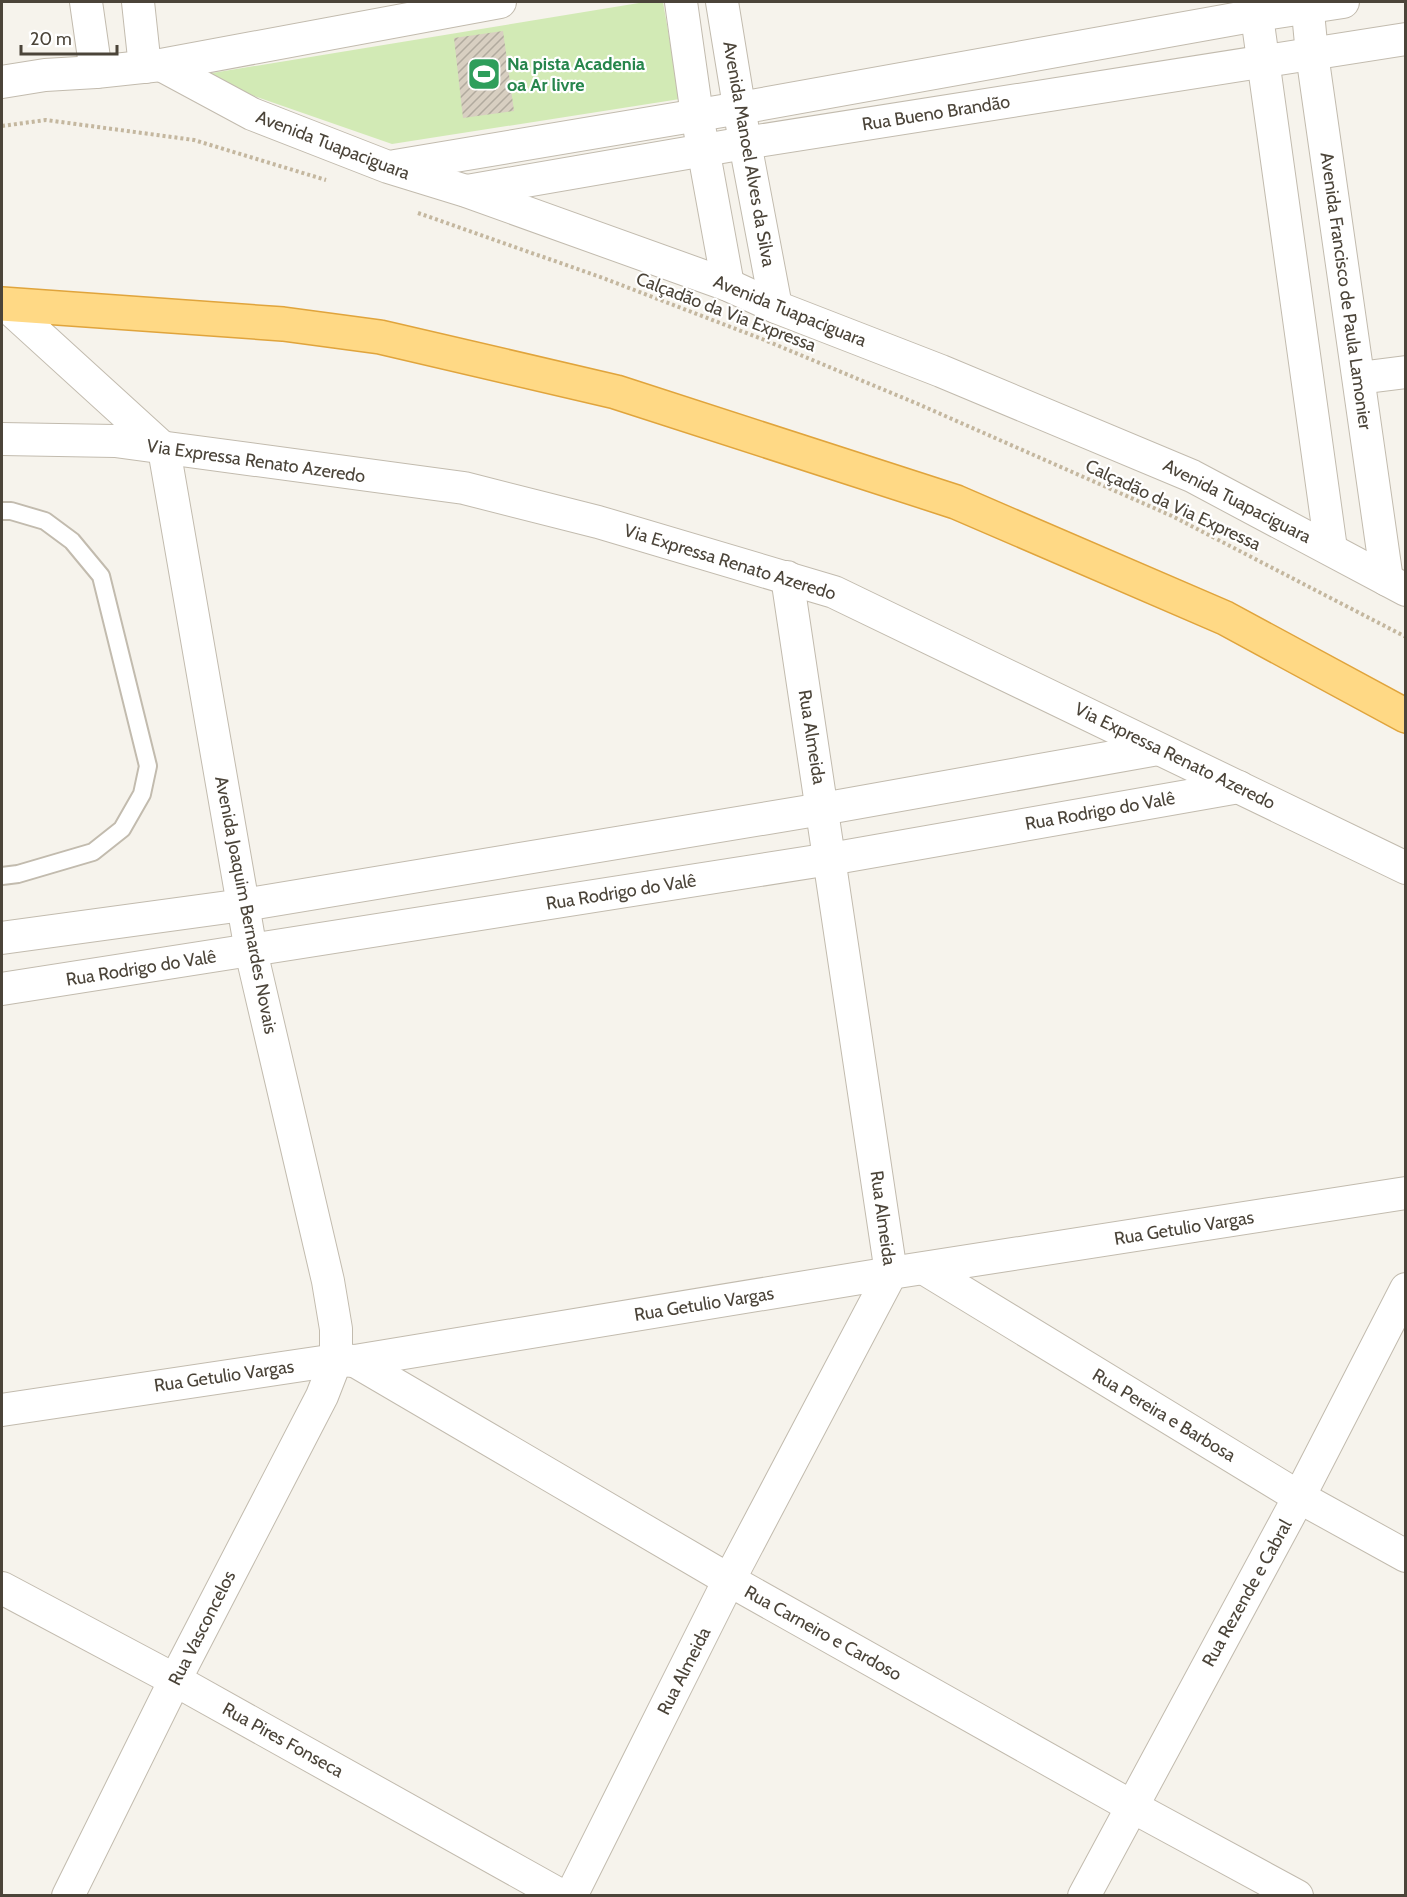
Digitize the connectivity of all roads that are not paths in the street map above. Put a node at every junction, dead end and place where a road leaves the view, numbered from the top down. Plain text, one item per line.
1 (86, 2) edge
2 (138, 2) edge
3 (500, 2) edge
4 (681, 2) edge
5 (722, 2) edge
6 (1343, 2) edge
7 (1307, 4) edge
8 (1256, 8) edge
9 (1406, 39) edge
10 (1312, 54) junction
11 (1262, 61) junction
12 (153, 66) junction
13 (96, 72) junction
14 (2, 82) edge
15 (740, 108) junction
16 (697, 115) junction
17 (745, 143) junction
18 (705, 150) junction
19 (388, 167) junction
20 (466, 191) junction
21 (728, 285) junction
22 (4, 304) edge
23 (776, 307) junction
24 (1406, 372) edge
25 (1359, 378) junction
26 (2, 439) edge
27 (164, 449) junction
28 (2, 512) edge
29 (1331, 549) junction
30 (787, 577) junction
31 (1396, 585) edge
32 (1406, 716) edge
33 (1158, 748) junction
34 (1239, 787) junction
35 (822, 809) junction
36 (830, 859) junction
37 (1406, 868) edge
38 (2, 876) edge
39 (243, 905) junction
40 (2, 938) edge
41 (251, 951) junction
42 (2, 989) edge
43 (1406, 1193) edge
44 (925, 1269) junction
45 (891, 1273) junction
46 (1406, 1289) edge
47 (346, 1360) junction
48 (2, 1410) edge
49 (1299, 1497) junction
50 (1406, 1556) edge
51 (729, 1580) junction
52 (2, 1588) edge
53 (175, 1680) junction
54 (1131, 1806) junction
55 (68, 1896) edge
56 (562, 1896) edge
57 (571, 1896) edge
58 (1084, 1896) edge
59 (1297, 1896) edge

1 - 13 street
2 - 12 street
3 - 12 street
4 - 16 street
5 - 15 street, Avenida Manoel Alves da Silva
6 - 7 street
7 - 8 street
7 - 10 street, Avenida Francisco de Paula Lamonier
8 - 11 street
8 - 15 street
9 - 10 street, Rua Bueno Brandão
10 - 11 street, Rua Bueno Brandão
10 - 25 street, Avenida Francisco de Paula Lamonier
11 - 17 street, Rua Bueno Brandão
11 - 29 street
12 - 13 street
12 - 19 street, Avenida Tuapaciguara
13 - 14 street
15 - 16 street
15 - 17 street, Avenida Manoel Alves da Silva
16 - 18 street
16 - 19 street
17 - 18 street, Rua Bueno Brandão
17 - 23 street, Avenida Manoel Alves da Silva
18 - 20 street, Rua Bueno Brandão
18 - 21 street
19 - 20 street, Avenida Tuapaciguara
20 - 21 street, Avenida Tuapaciguara
21 - 23 street, Avenida Tuapaciguara
22 - 27 street
22 - 32 highway
23 - 29 street, Avenida Tuapaciguara
24 - 25 street
25 - 31 street, Avenida Francisco de Paula Lamonier
26 - 27 street, Via Expressa Renato Azeredo
27 - 30 street, Via Expressa Renato Azeredo
27 - 39 street, Avenida Joaquim Bernardes Novais
28 - 38 lane
29 - 31 street, Avenida Tuapaciguara
30 - 33 street, Via Expressa Renato Azeredo
30 - 35 street, Rua Almeida
33 - 34 street, Via Expressa Renato Azeredo
33 - 35 street
34 - 36 street, Rua Rodrigo do Valê
34 - 37 street, Via Expressa Renato Azeredo
35 - 36 street, Rua Almeida
35 - 39 street
36 - 41 street, Rua Rodrigo do Valê
36 - 45 street, Rua Almeida
39 - 40 street
39 - 41 street, Avenida Joaquim Bernardes Novais
41 - 42 street, Rua Rodrigo do Valê
41 - 47 street, Avenida Joaquim Bernardes Novais
43 - 44 street, Rua Getulio Vargas
44 - 45 street, Rua Getulio Vargas
44 - 49 street, Rua Pereira e Barbosa
45 - 47 street, Rua Getulio Vargas
45 - 51 street, Rua Almeida
46 - 49 street, Rua Rezende e Cabral
47 - 48 street, Rua Getulio Vargas
47 - 51 street, Rua Carneiro e Cardoso
47 - 53 street, Rua Vasconcelos
49 - 50 street, Rua Pereira e Barbosa
49 - 54 street, Rua Rezende e Cabral
51 - 54 street, Rua Carneiro e Cardoso
51 - 57 street, Rua Almeida
52 - 53 street, Rua Pires Fonseca
53 - 55 street, Rua Vasconcelos
53 - 56 street, Rua Pires Fonseca
54 - 58 street, Rua Rezende e Cabral
54 - 59 street, Rua Carneiro e Cardoso

